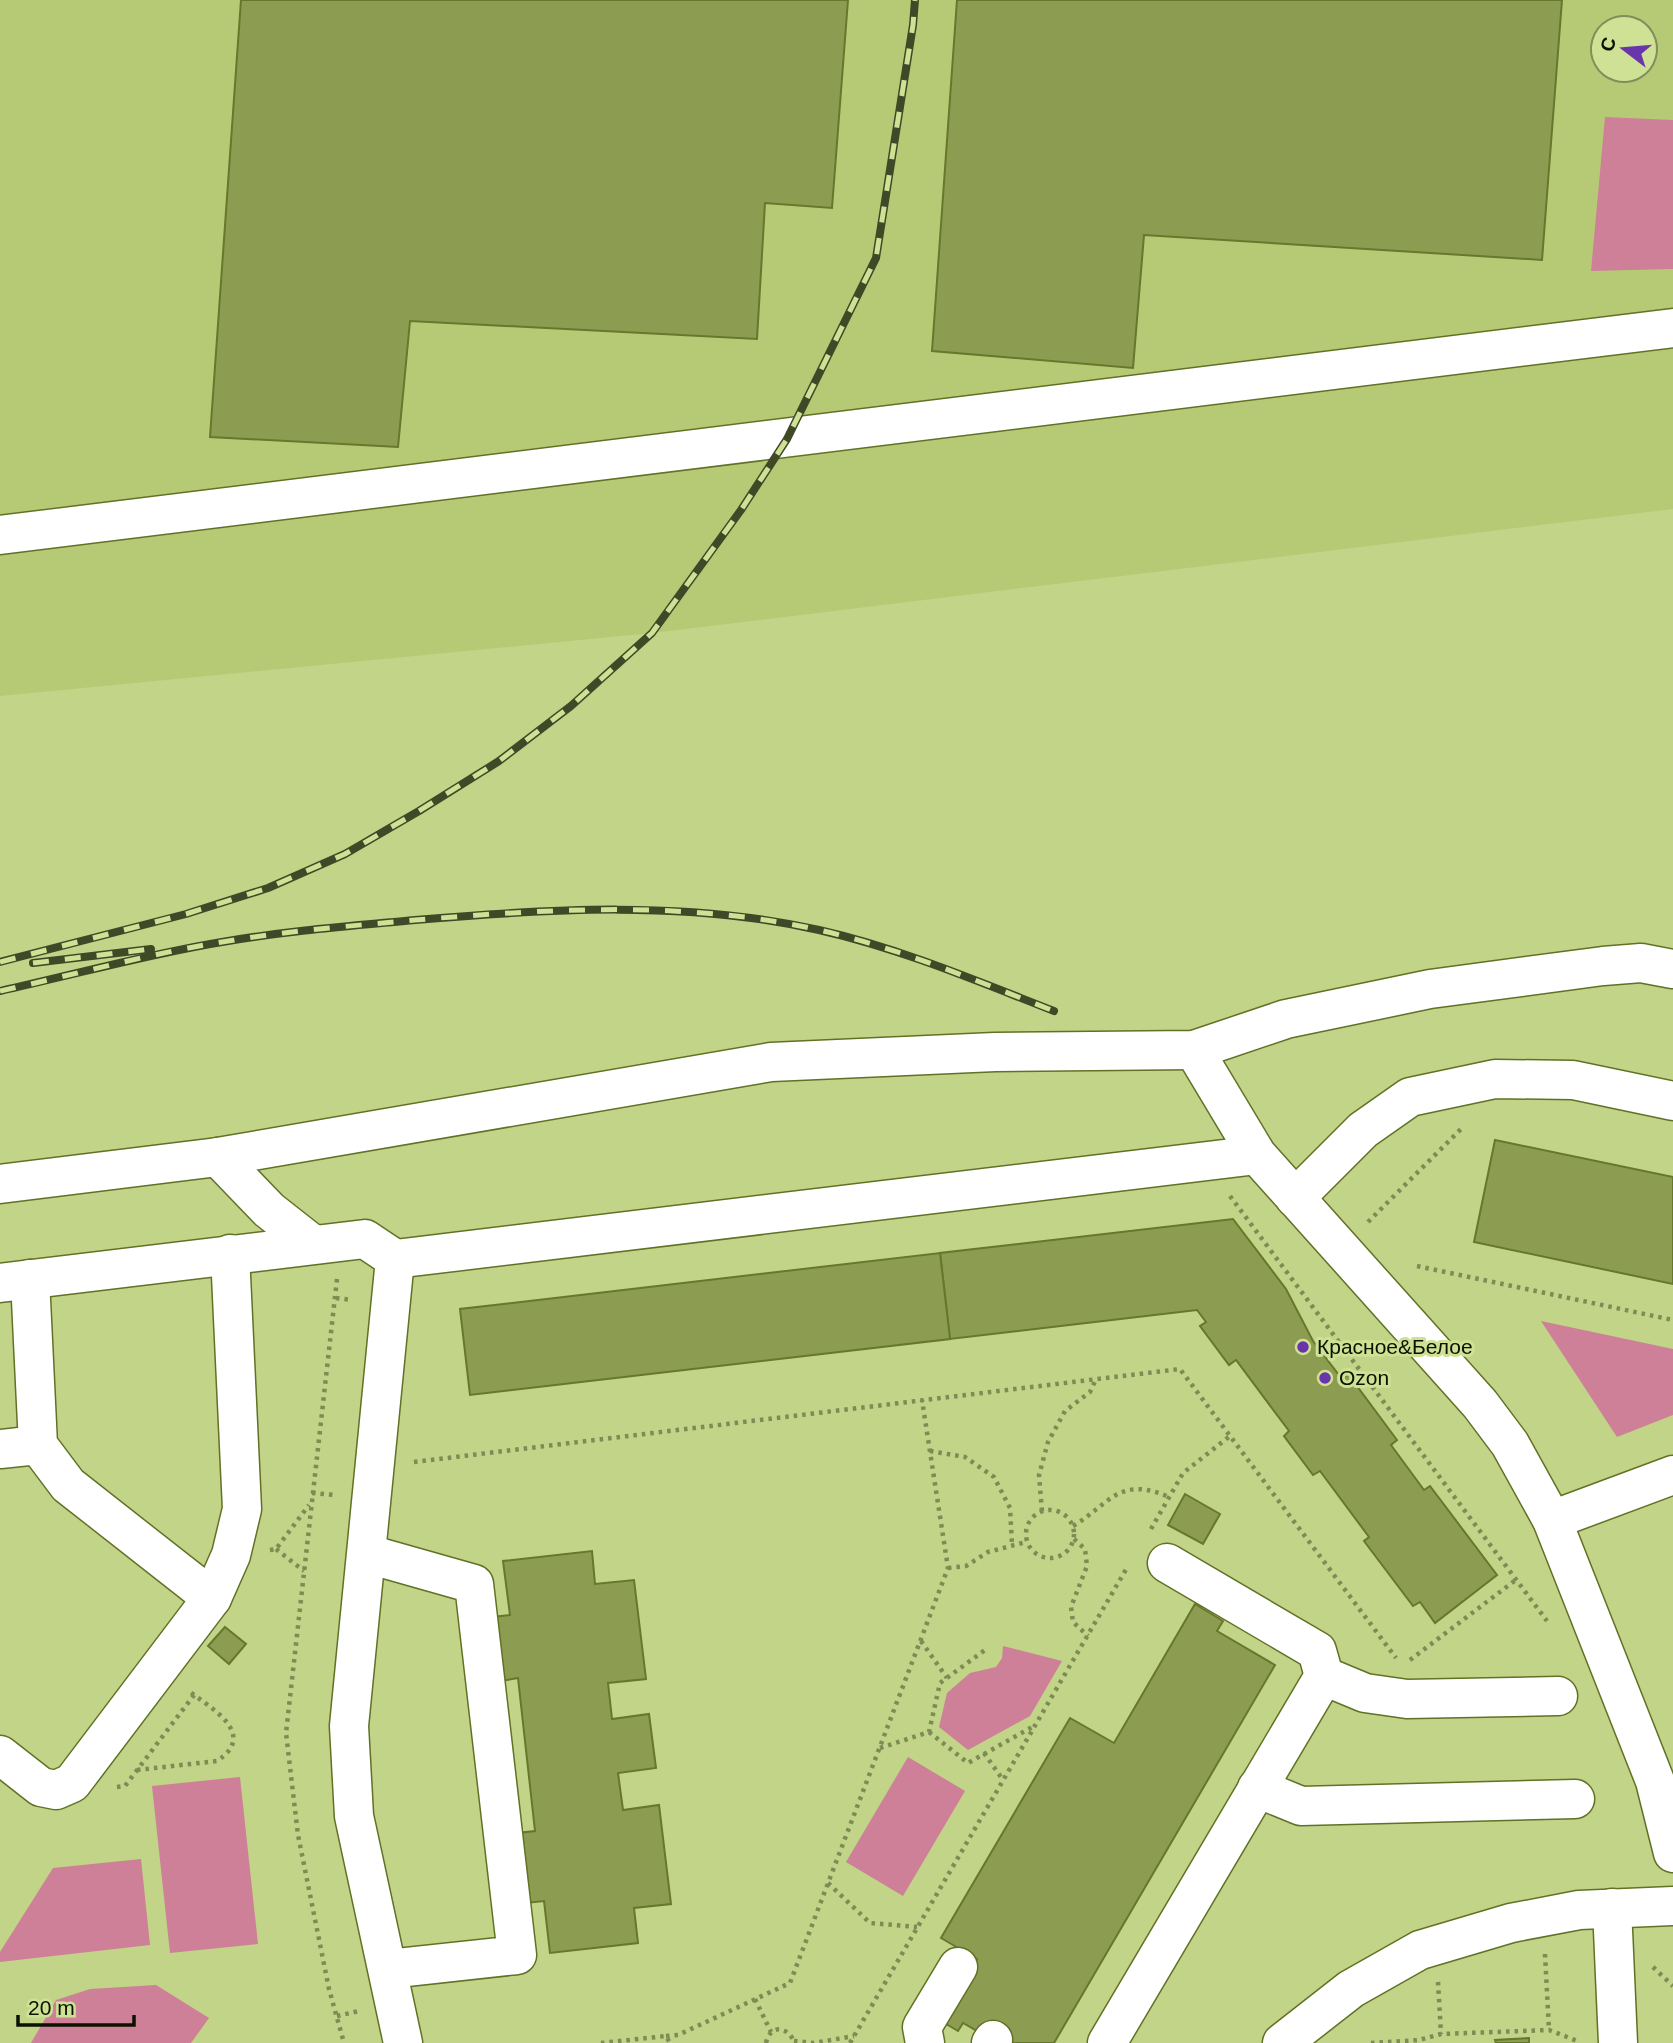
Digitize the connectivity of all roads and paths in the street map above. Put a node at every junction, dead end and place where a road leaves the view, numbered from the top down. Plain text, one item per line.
1 (1673, 328) edge
2 (0, 535) edge
3 (1673, 968) edge
4 (1194, 1050) junction
5 (1673, 1101) edge
6 (1469, 1121) dead end
7 (1257, 1155) junction
8 (218, 1157) junction
9 (1204, 1162) junction
10 (0, 1184) edge
11 (1296, 1198) junction
12 (315, 1243) junction
13 (1341, 1249) junction
14 (230, 1254) junction
15 (396, 1259) junction
16 (1417, 1266) dead end
17 (15, 1281) edge
18 (1673, 1320) edge
19 (1096, 1379) junction
20 (922, 1400) junction
21 (1230, 1436) junction
22 (38, 1445) junction
23 (0, 1449) edge
24 (930, 1451) junction
25 (402, 1463) dead end
26 (1673, 1475) edge
27 (312, 1493) junction
28 (345, 1497) dead end
29 (1169, 1497) junction
30 (1042, 1511) junction
31 (1552, 1520) junction
32 (1073, 1526) junction
33 (1074, 1539) junction
34 (1026, 1542) junction
35 (1012, 1544) junction
36 (276, 1549) dead end
37 (1150, 1550) junction
38 (368, 1554) junction
39 (948, 1568) junction
40 (304, 1571) junction
41 (1517, 1579) junction
42 (212, 1598) junction
43 (1550, 1624) dead end
44 (1088, 1636) junction
45 (920, 1641) junction
46 (985, 1650) dead end
47 (159, 1668) junction
48 (1324, 1676) junction
49 (947, 1678) junction
50 (1558, 1696) dead end
51 (1036, 1725) junction
52 (929, 1732) junction
53 (879, 1748) junction
54 (984, 1753) junction
55 (0, 1755) edge
56 (137, 1770) dead end
57 (1003, 1780) junction
58 (1257, 1788) junction
59 (1575, 1799) dead end
60 (1673, 1853) edge
61 (828, 1883) junction
62 (1673, 1906) edge
63 (1612, 1908) junction
64 (917, 1927) junction
65 (1545, 1954) dead end
66 (958, 1967) dead end
67 (388, 1969) junction
68 (1438, 1982) dead end
69 (755, 1999) junction
70 (1549, 2030) junction
71 (771, 2032) junction
72 (1441, 2034) junction
73 (666, 2036) junction
74 (854, 2036) junction
75 (794, 2042) edge
76 (1618, 2042) edge
77 (344, 2043) edge
78 (403, 2043) edge
79 (601, 2043) edge
80 (670, 2043) edge
81 (766, 2043) edge
82 (850, 2043) edge
83 (925, 2043) edge
84 (1107, 2043) edge
85 (1282, 2043) edge
86 (1371, 2043) edge

1 - 2 street
3 - 4 street
4 - 7 street
4 - 8 street
5 - 11 street
6 - 13 path
7 - 9 street
7 - 11 street
8 - 10 street
8 - 12 street
9 - 15 street
9 - 41 path
11 - 13 street
12 - 14 street
12 - 15 street
12 - 27 path
13 - 31 street
14 - 17 street
14 - 42 street
15 - 38 street
16 - 18 path
17 - 22 street
19 - 20 path
19 - 21 path
19 - 30 path
20 - 24 path
20 - 25 path
21 - 29 path
21 - 41 path
22 - 23 street
22 - 42 street
24 - 35 path
24 - 39 path
26 - 31 street
27 - 28 path
27 - 40 path
29 - 32 path
29 - 37 path
30 - 32 path
30 - 34 path
31 - 60 street
32 - 33 path
33 - 34 path
33 - 44 path
34 - 35 path
35 - 39 path
36 - 40 path
37 - 44 path
37 - 48 street
38 - 67 street
38 - 67 street
39 - 45 path
40 - 77 path
41 - 43 path
42 - 47 street
44 - 51 path
45 - 49 path
45 - 53 path
46 - 49 path
47 - 55 street
47 - 56 path
48 - 50 street
48 - 58 street
49 - 52 path
51 - 54 path
51 - 57 path
52 - 53 path
52 - 54 path
53 - 61 path
54 - 57 path
57 - 64 path
58 - 59 street
58 - 84 street
61 - 64 path
61 - 69 path
62 - 63 street
63 - 76 street
63 - 85 street
64 - 74 path
65 - 70 path
66 - 83 street
67 - 78 street
68 - 72 path
69 - 71 path
69 - 73 path
70 - 72 path
70 - 76 path
71 - 75 path
71 - 81 path
72 - 86 path
73 - 79 path
73 - 80 path
74 - 75 path
74 - 82 path

